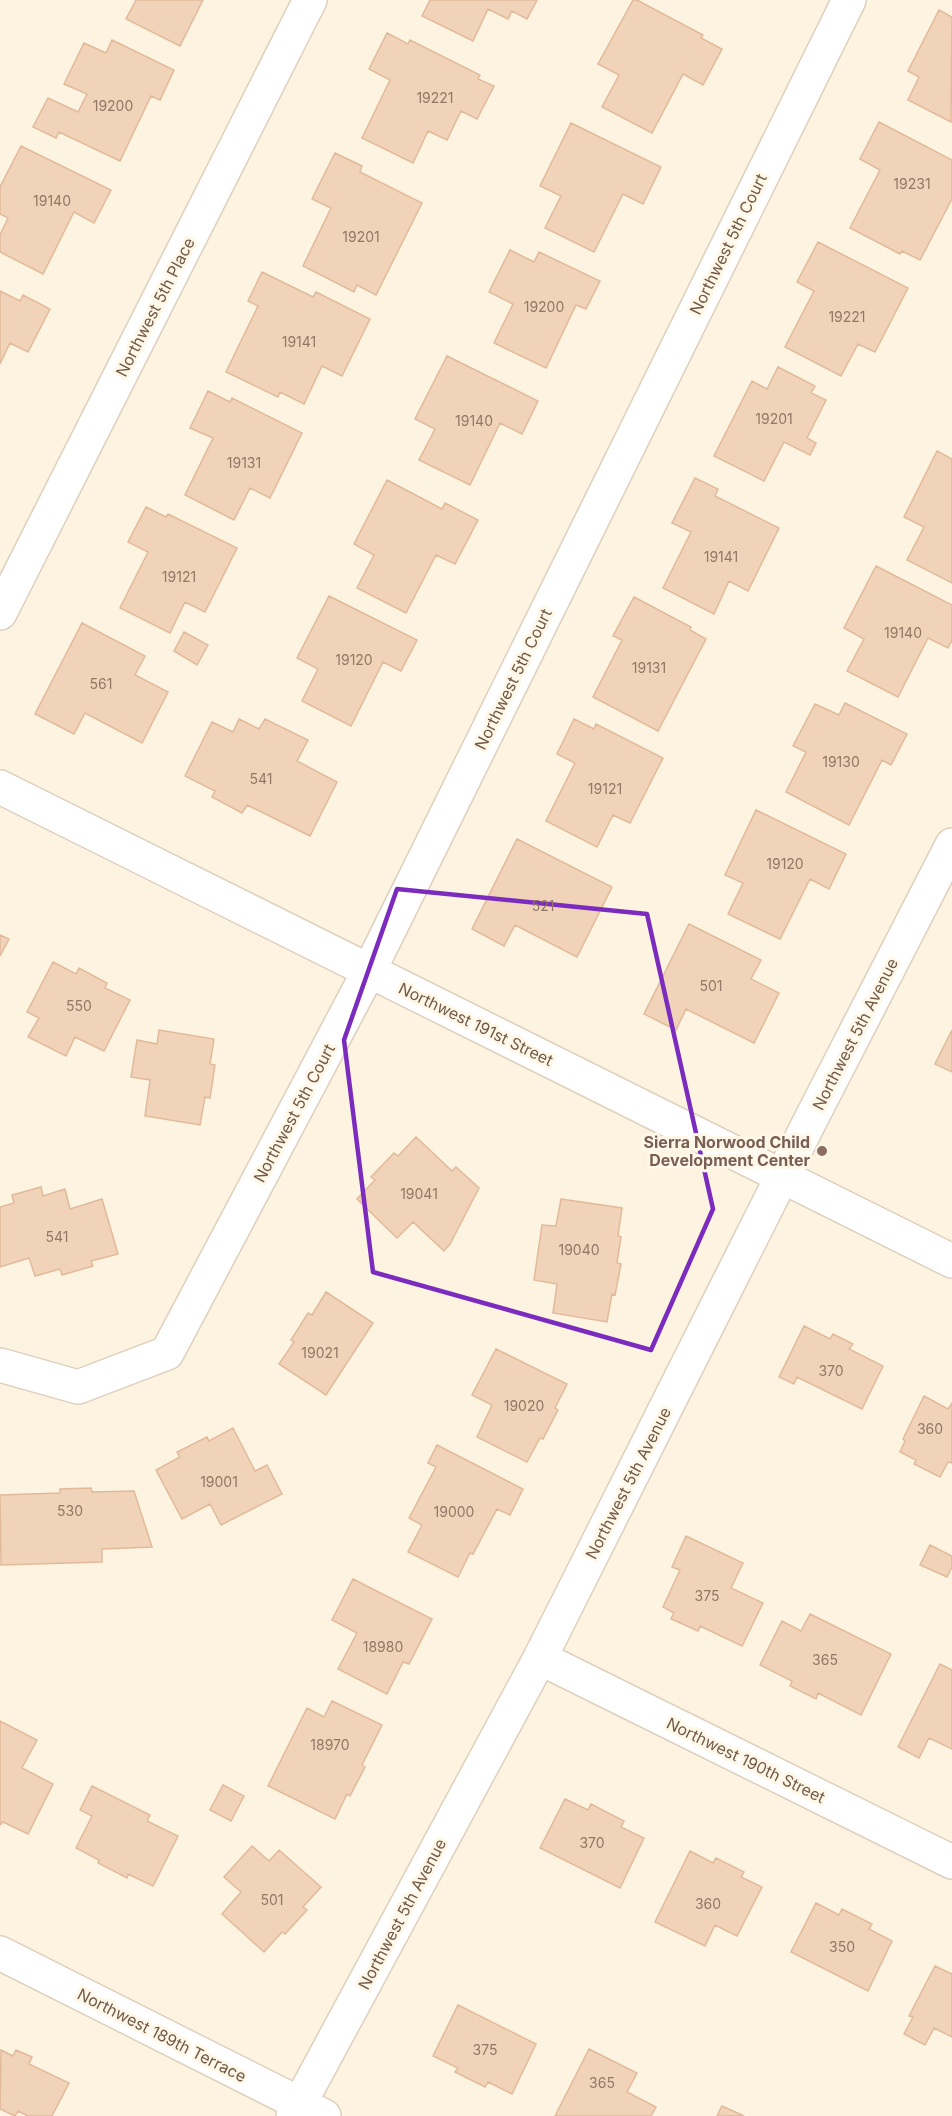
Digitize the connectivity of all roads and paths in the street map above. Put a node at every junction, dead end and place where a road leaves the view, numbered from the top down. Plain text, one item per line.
1 (310, 0) edge
2 (849, 0) edge
3 (0, 613) edge
4 (0, 787) edge
5 (952, 846) edge
6 (369, 971) junction
7 (782, 1177) junction
8 (952, 1261) edge
9 (0, 1365) edge
10 (540, 1658) junction
11 (952, 1862) edge
12 (0, 1953) edge
13 (306, 2112) edge

1 - 3 street, Northwest 5th Place
2 - 6 street, Northwest 5th Court
4 - 6 street, Northwest 191st Street
5 - 7 street, Northwest 5th Avenue
6 - 7 street, Northwest 191st Street
6 - 9 street, Northwest 5th Court
7 - 8 street, Northwest 191st Street
7 - 10 street, Northwest 5th Avenue
10 - 11 street, Northwest 190th Street
10 - 13 street, Northwest 5th Avenue
12 - 13 street, Northwest 189th Terrace

